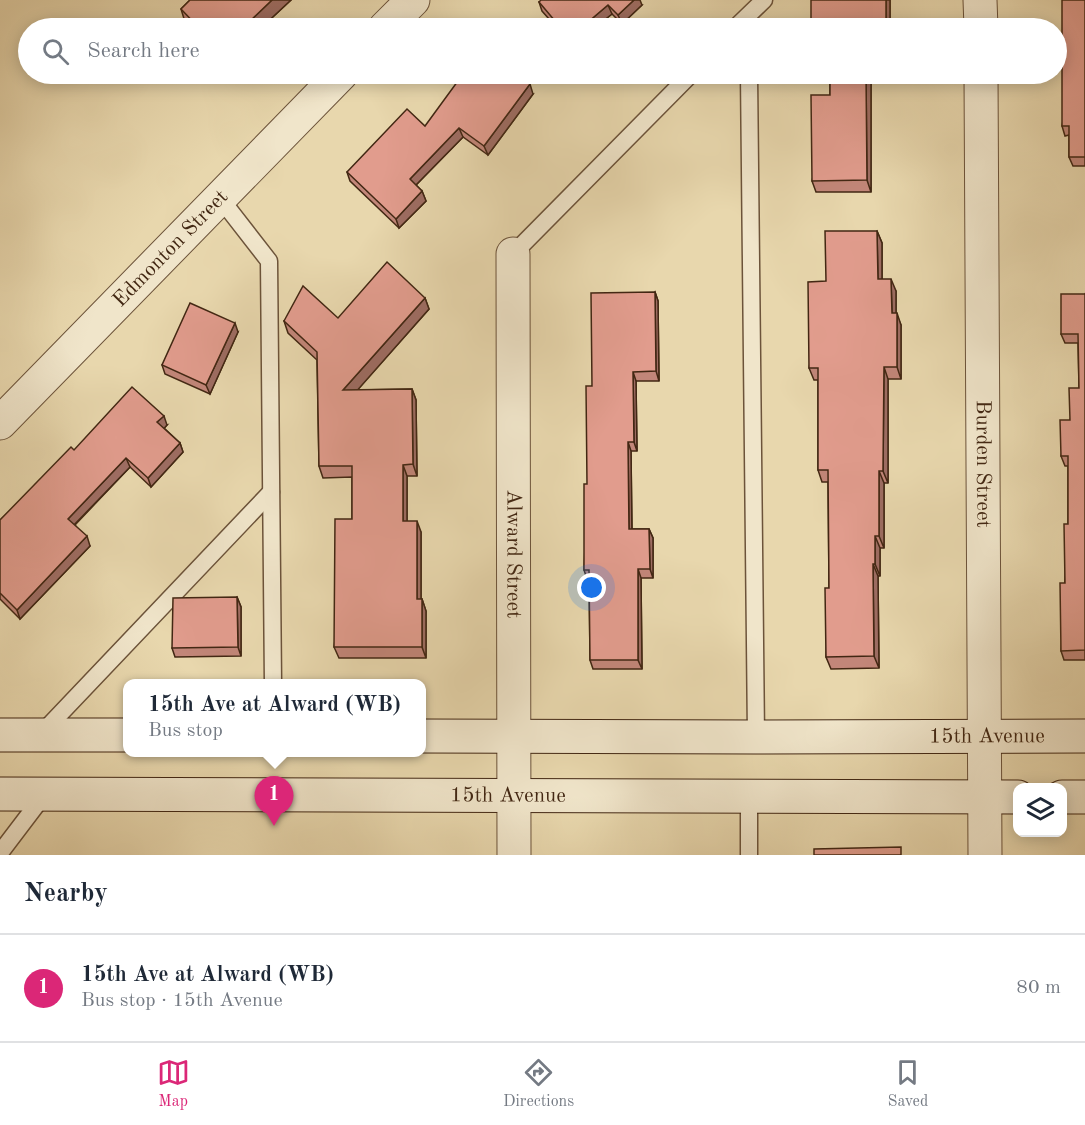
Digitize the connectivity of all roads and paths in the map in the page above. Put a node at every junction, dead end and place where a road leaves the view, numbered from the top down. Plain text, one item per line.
1 (413, 0) edge
2 (764, 0) edge
3 (980, 0) edge
4 (395, 18) edge
5 (751, 18) edge
6 (981, 18) edge
7 (331, 84) edge
8 (681, 84) edge
9 (749, 84) edge
10 (981, 84) edge
11 (220, 198) junction
12 (513, 254) joint
13 (0, 423) edge
14 (271, 492) junction
15 (273, 679) edge
16 (0, 735) edge
17 (40, 735) junction
18 (123, 735) edge
19 (426, 735) edge
20 (513, 736) junction
21 (984, 736) junction
22 (1085, 736) edge
23 (756, 737) junction
24 (0, 794) edge
25 (44, 795) junction
26 (514, 796) junction
27 (749, 797) junction
28 (985, 797) junction
29 (1013, 797) edge
30 (1067, 797) edge
31 (1085, 797) edge
32 (0, 853) edge
33 (514, 855) edge
34 (749, 855) edge
35 (985, 855) edge

1 - 4 street
2 - 5 lane
3 - 6 street
7 - 11 street, Edmonton Street
8 - 12 lane
9 - 23 lane
10 - 21 street, Burden Street
11 - 13 street, Edmonton Street
11 - 14 lane
12 - 20 street, Alward Street
14 - 15 lane
14 - 17 lane
16 - 17 street
17 - 18 street
19 - 20 street, 15th Avenue
20 - 23 street, 15th Avenue
20 - 26 street, Alward Street
21 - 22 street, 15th Avenue
21 - 23 street, 15th Avenue
21 - 28 street, Burden Street
24 - 25 street, 15th Avenue
25 - 26 street, 15th Avenue
25 - 32 lane
26 - 27 street, 15th Avenue
26 - 33 street, Alward Street
27 - 28 street, 15th Avenue
27 - 34 lane
28 - 29 street, 15th Avenue
28 - 35 street, Burden Street
30 - 31 street

